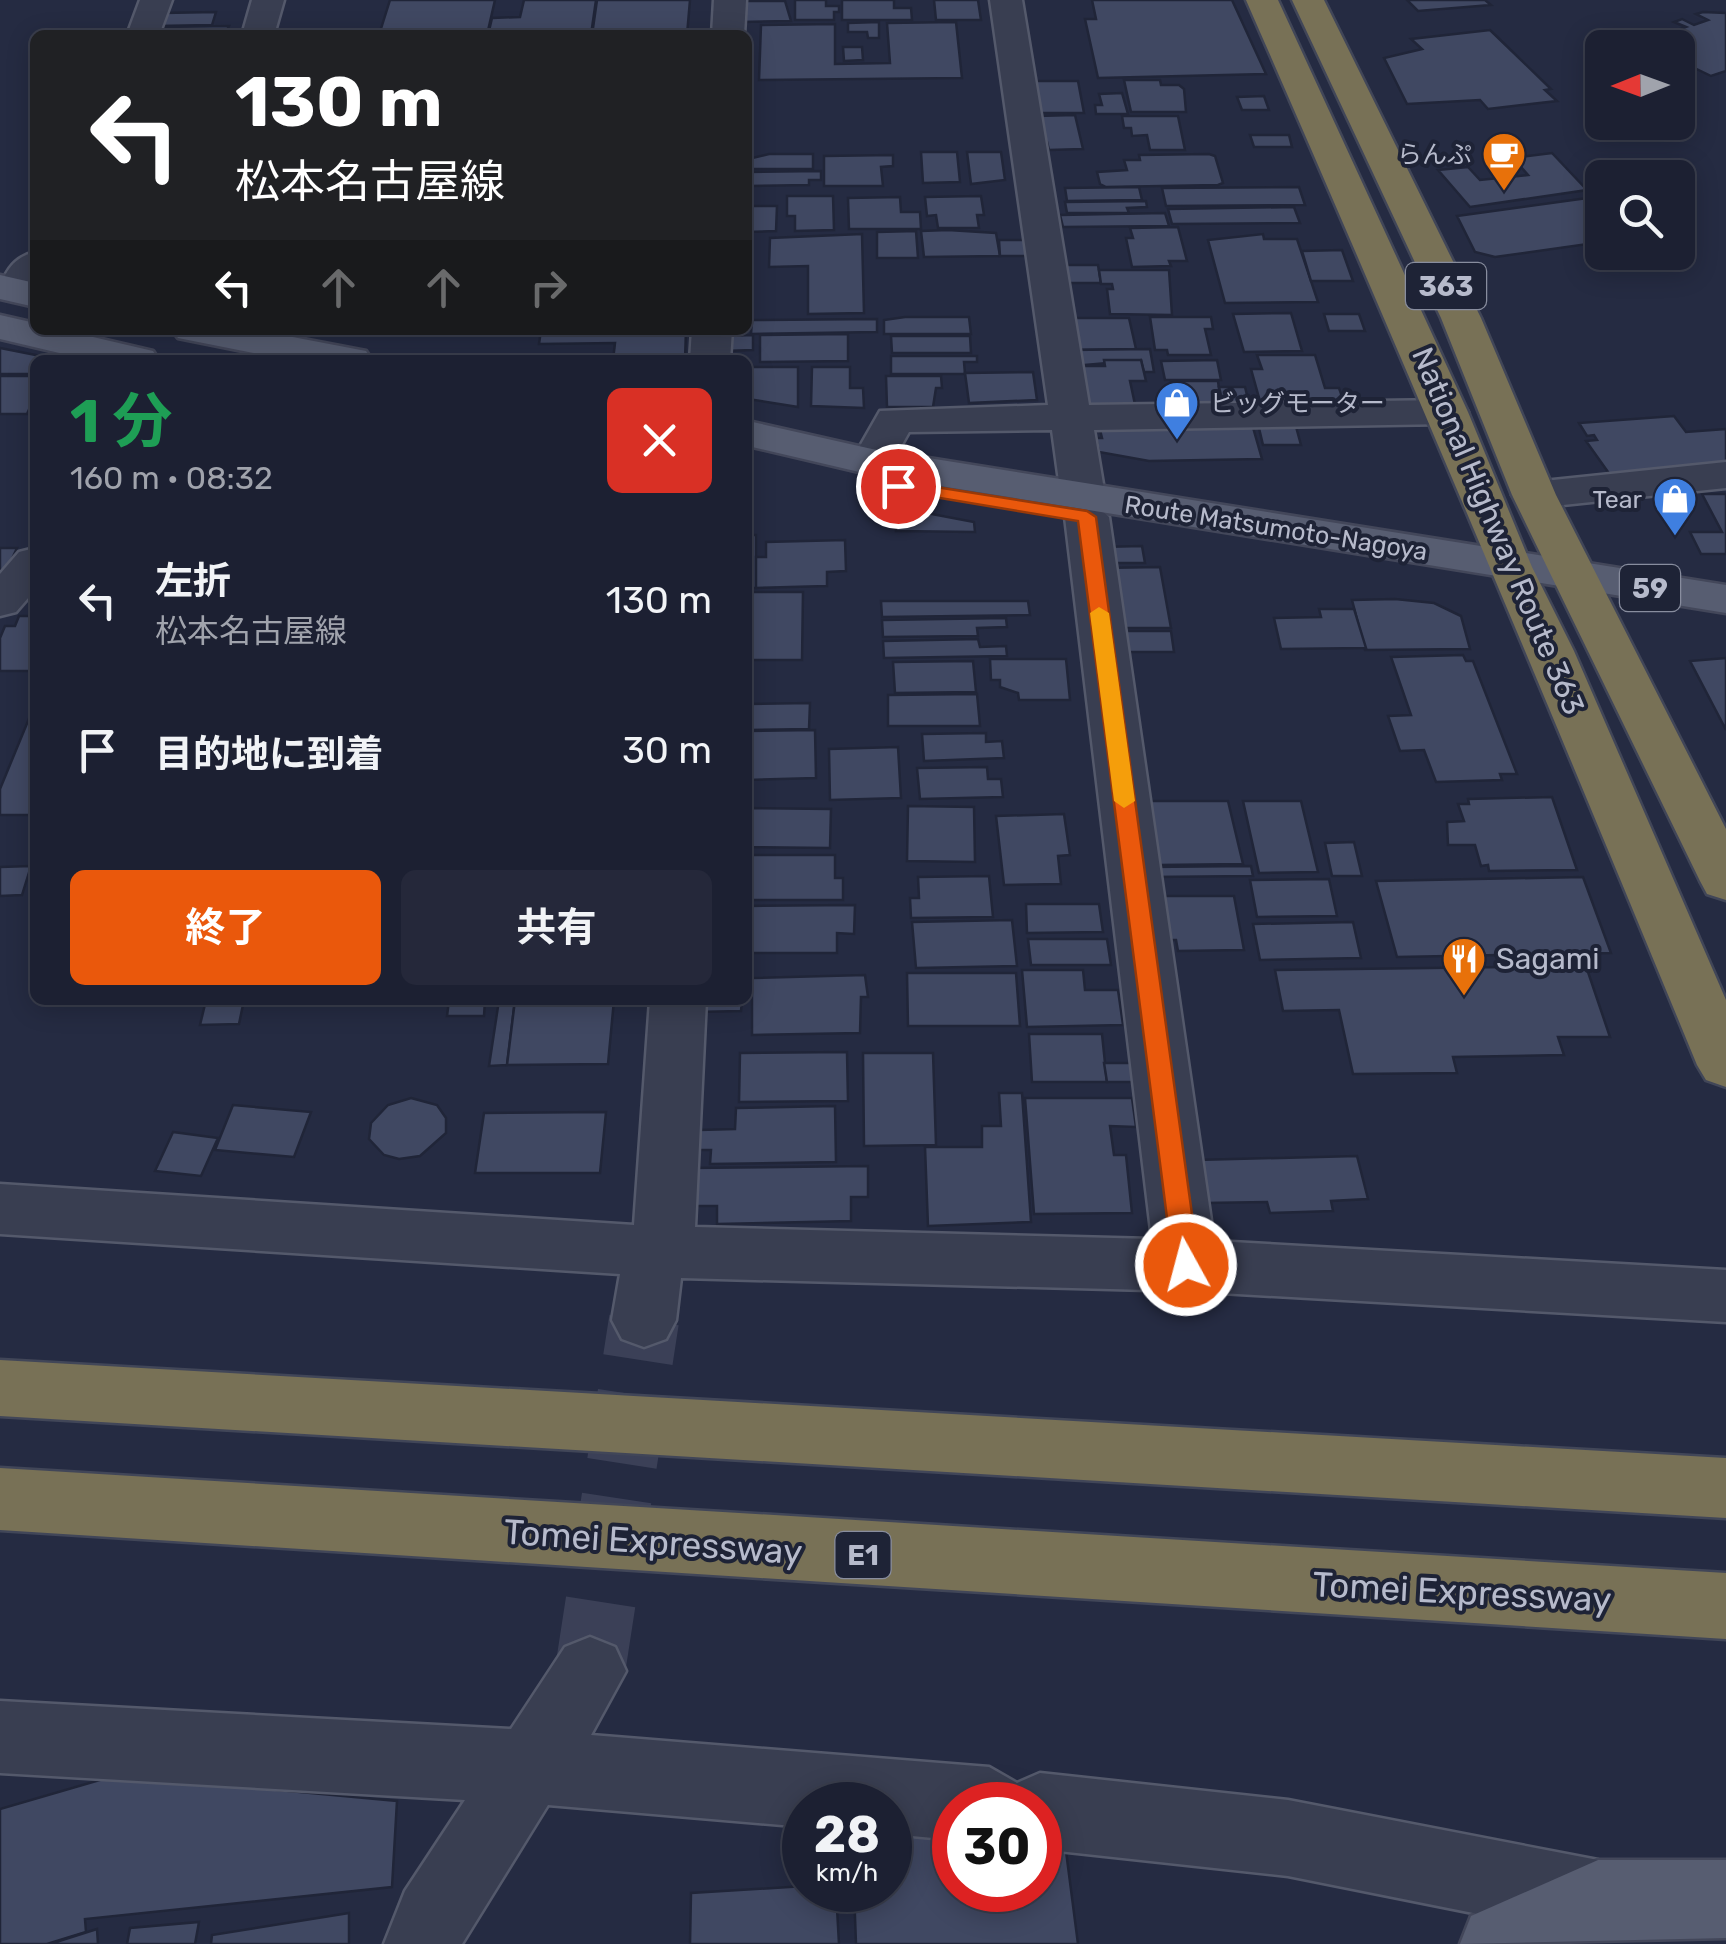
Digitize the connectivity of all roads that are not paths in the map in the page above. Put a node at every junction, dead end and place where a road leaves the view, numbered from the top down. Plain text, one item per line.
1 (156, 0) edge
2 (268, 0) edge
3 (730, 0) edge
4 (1006, 0) edge
5 (1262, 0) edge
6 (1308, 0) edge
7 (145, 30) edge
8 (259, 30) edge
9 (728, 30) edge
10 (93, 335) edge
11 (219, 335) edge
12 (130, 355) edge
13 (325, 355) edge
14 (1447, 412) junction
15 (1071, 417) junction
16 (752, 435) edge
17 (872, 462) junction
18 (752, 463) edge
19 (1726, 475) edge
20 (1534, 496) junction
21 (1085, 506) junction
22 (1509, 566) junction
23 (30, 568) edge
24 (1573, 577) junction
25 (1726, 600) edge
26 (0, 604) edge
27 (30, 606) edge
28 (1726, 881) edge
29 (678, 1005) edge
30 (1726, 1065) edge
31 (0, 1208) edge
32 (658, 1252) junction
33 (1186, 1265) junction
34 (1726, 1296) edge
35 (644, 1320) tunnel mouth
36 (0, 1388) edge
37 (1726, 1488) edge
38 (0, 1500) edge
39 (1726, 1606) edge
40 (590, 1671) tunnel mouth
41 (0, 1738) edge
42 (530, 1768) junction
43 (932, 1800) edge
44 (1062, 1812) edge
45 (1598, 1899) junction
46 (1726, 1899) edge
47 (423, 1944) edge
48 (1498, 1944) edge

1 - 7 street
2 - 8 street
3 - 9 street
4 - 15 street
5 - 14 highway, National Highway Route 363 / 363
6 - 20 highway, National Highway Route 363 / 363
10 - 12 main road
11 - 13 main road
14 - 15 street
14 - 22 highway, National Highway Route 363 / 363
15 - 17 street
15 - 21 street
16 - 17 main road, Route Matsumoto-Nagoya
17 - 21 main road, Route Matsumoto-Nagoya
18 - 21 main road
19 - 20 street
20 - 24 highway, National Highway Route 363 / 363
21 - 22 main road
21 - 33 street
22 - 24 main road, 59
22 - 30 highway, National Highway Route 363 / 363
23 - 26 street
24 - 25 main road, 59
24 - 28 highway, National Highway Route 363 / 363
26 - 27 street
29 - 32 street
31 - 32 street
32 - 33 street
32 - 35 street
33 - 34 street
36 - 37 highway
38 - 39 highway, Tomei Expressway / E1
40 - 42 street
41 - 42 street
42 - 43 street
42 - 47 street
44 - 45 street
45 - 46 main road
45 - 48 main road

